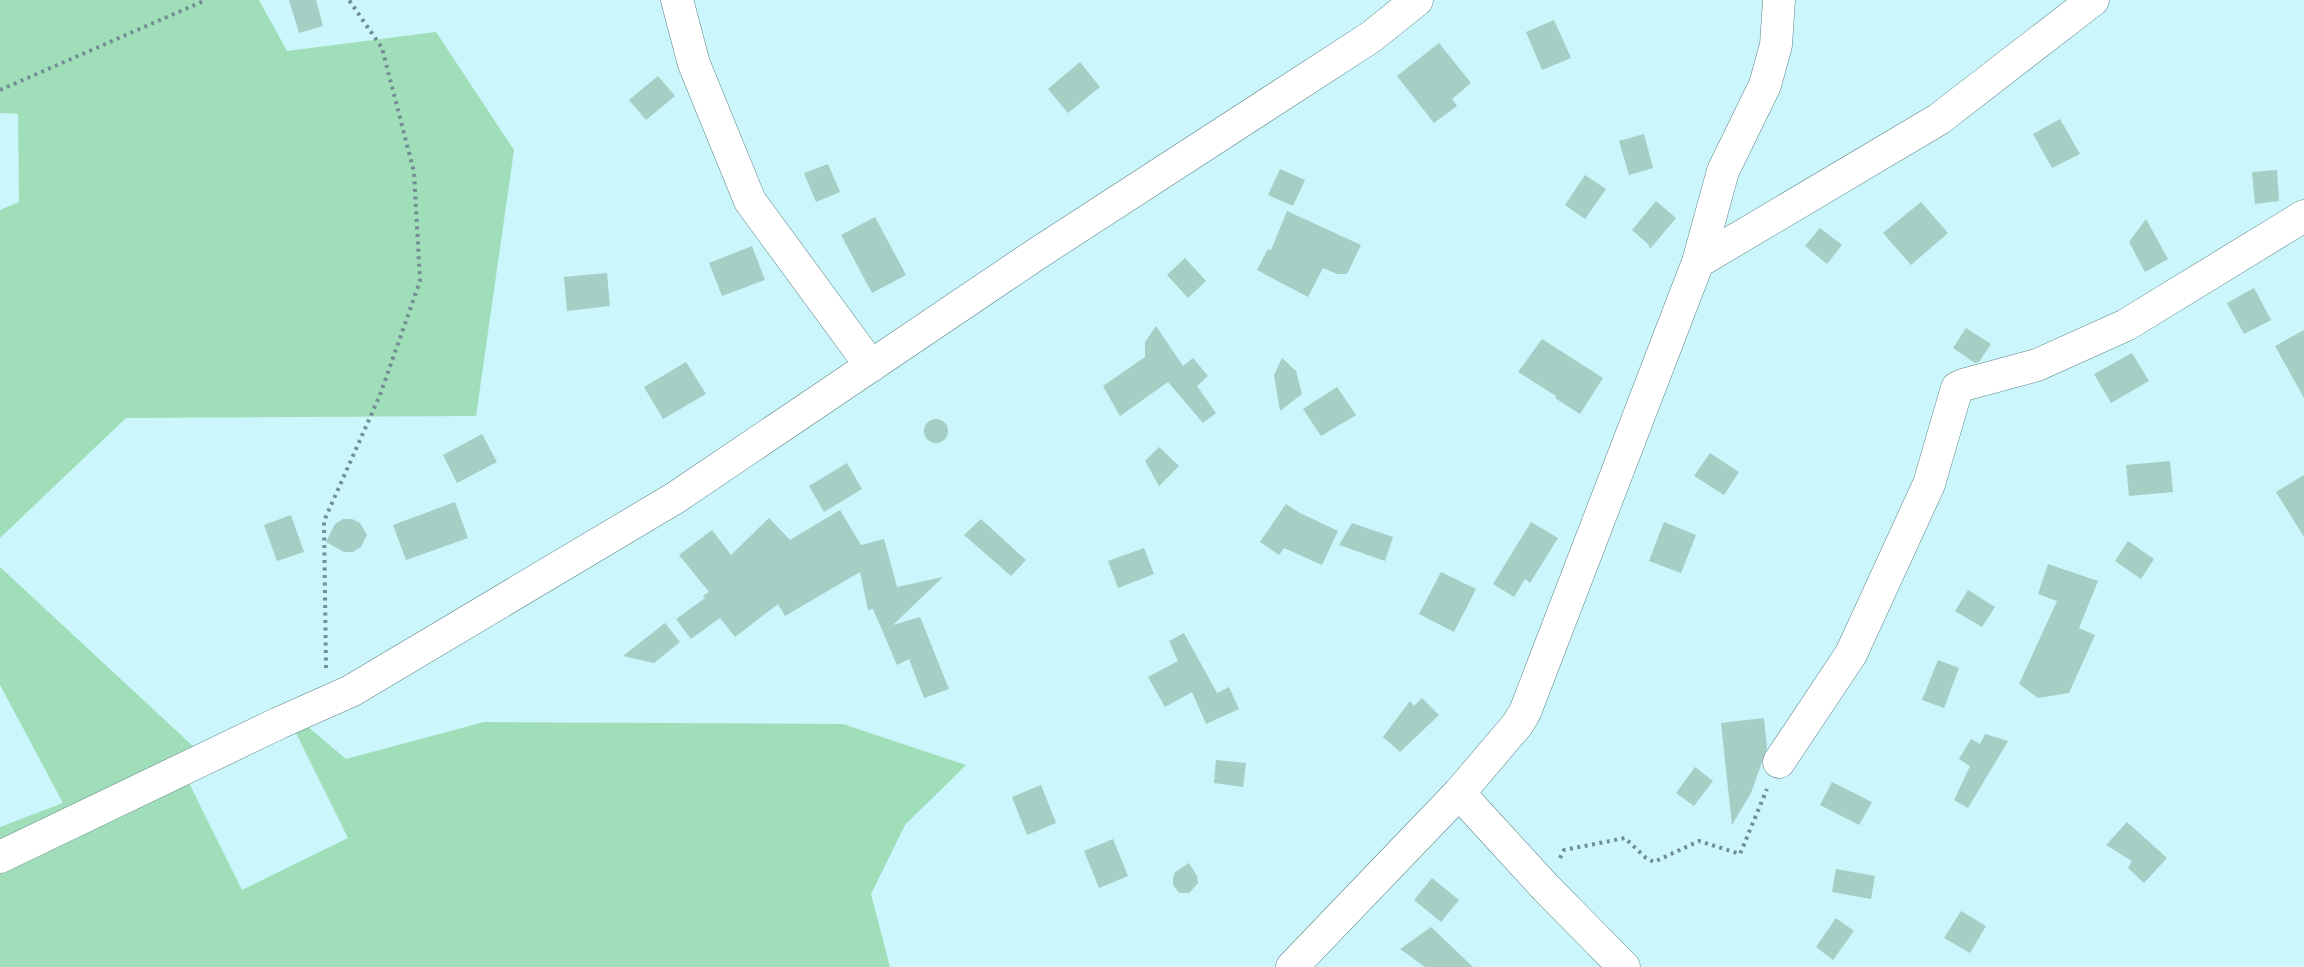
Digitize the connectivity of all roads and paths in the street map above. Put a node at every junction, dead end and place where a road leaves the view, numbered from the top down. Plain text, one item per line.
1 (206, 0) edge
2 (349, 0) edge
3 (677, 0) edge
4 (1417, 0) edge
5 (1779, 0) edge
6 (2093, 0) edge
7 (0, 90) edge
8 (2304, 216) edge
9 (1698, 262) junction
10 (871, 366) junction
11 (326, 702) junction
12 (1779, 762) joint
13 (1459, 793) junction
14 (0, 857) edge
15 (1546, 888) junction
16 (1621, 966) edge
17 (1292, 967) edge

1 - 7 path
2 - 11 path
3 - 10 street
4 - 10 street
5 - 9 street
6 - 9 street
8 - 12 street
9 - 13 street
10 - 11 street
11 - 14 street
12 - 15 path
13 - 15 street
13 - 17 street
15 - 16 street

